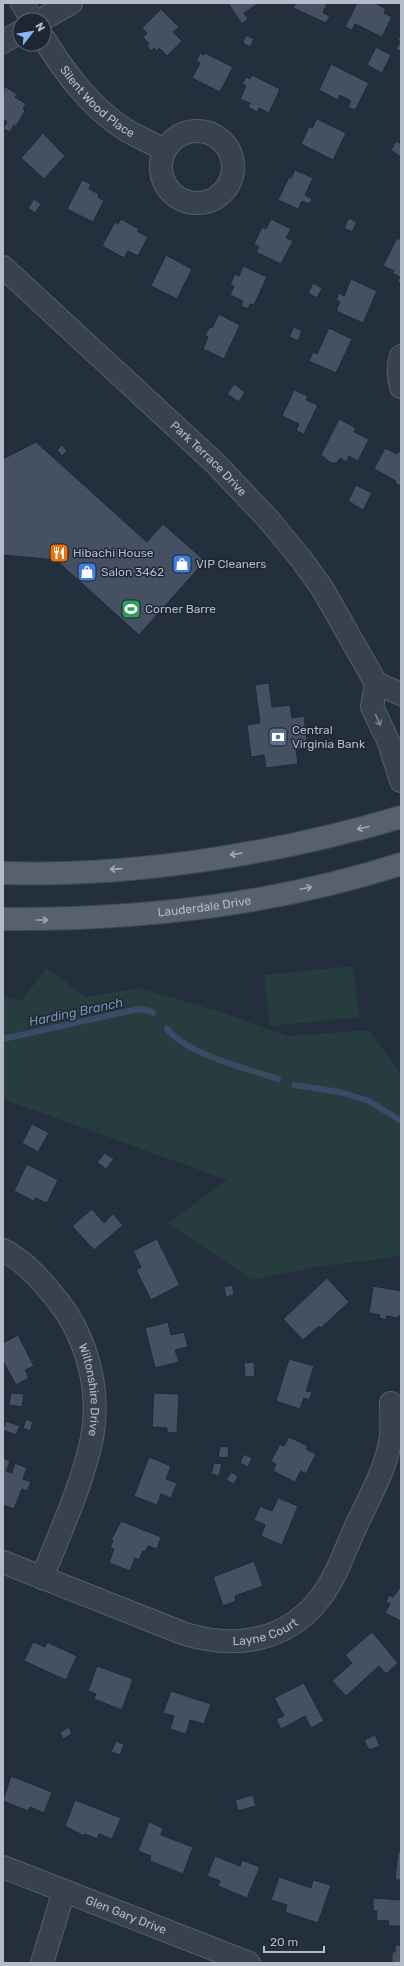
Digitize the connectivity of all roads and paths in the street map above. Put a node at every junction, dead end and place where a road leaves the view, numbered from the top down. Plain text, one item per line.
1 (22, 3) edge
2 (71, 3) edge
3 (27, 12) edge
4 (52, 14) edge
5 (12, 37) edge
6 (3, 42) edge
7 (52, 52) edge
8 (164, 150) dead end
9 (3, 267) edge
10 (401, 356) edge
11 (401, 387) edge
12 (376, 683) junction
13 (401, 694) edge
14 (401, 781) edge
15 (401, 817) edge
16 (401, 864) edge
17 (3, 873) edge
18 (3, 919) edge
19 (3, 1250) edge
20 (391, 1403) dead end
21 (3, 1562) edge
22 (42, 1578) junction
23 (3, 1867) edge
24 (64, 1891) junction
25 (42, 1963) edge
26 (249, 1963) edge

1 - 3 street
2 - 4 street
5 - 6 street
7 - 8 street, Silent Wood Place
9 - 12 street, Park Terrace Drive
10 - 11 street
12 - 13 street
12 -> 14 street
15 -> 17 main road
18 -> 16 main road, Lauderdale Drive
19 - 22 street, Wiltonshire Drive
20 - 22 street, Layne Court
21 - 22 street, Layne Court
23 - 24 street, Glen Gary Drive
24 - 25 street
24 - 26 street, Glen Gary Drive

